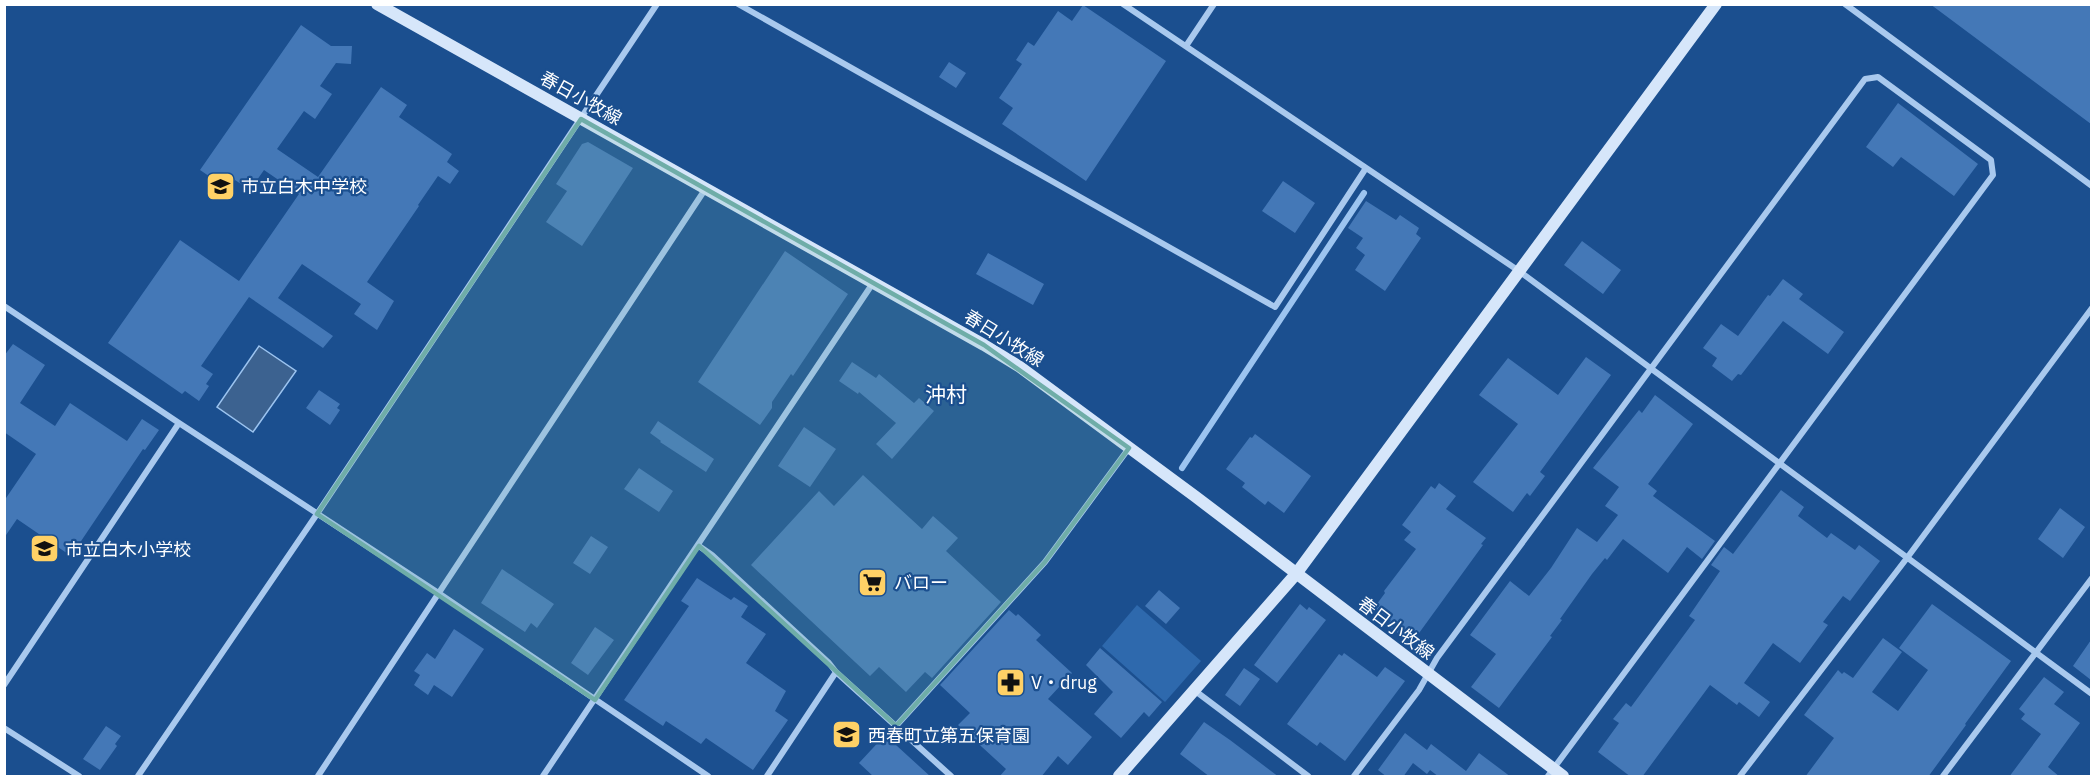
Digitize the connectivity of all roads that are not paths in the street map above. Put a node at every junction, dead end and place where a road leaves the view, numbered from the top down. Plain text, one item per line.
1 (377, 4) edge
2 (657, 4) edge
3 (738, 4) edge
4 (1123, 4) edge
5 (1214, 4) edge
6 (1716, 4) edge
7 (1845, 4) edge
8 (1186, 46) junction
9 (580, 118) junction
10 (1366, 168) junction
11 (2091, 186) edge
12 (706, 188) junction
13 (1519, 271) junction
14 (874, 283) junction
15 (4, 306) edge
16 (2091, 308) edge
17 (1651, 368) junction
18 (179, 423) junction
19 (1129, 448) junction
20 (1780, 464) junction
21 (317, 514) junction
22 (699, 546) junction
23 (1907, 558) junction
24 (1296, 574) junction
25 (2091, 578) edge
26 (440, 594) junction
27 (2035, 653) junction
28 (836, 672) junction
29 (1428, 675) junction
30 (4, 685) edge
31 (1194, 690) junction
32 (2091, 694) edge
33 (595, 700) junction
34 (896, 726) junction
35 (4, 728) edge
36 (1555, 774) edge
37 (79, 777) edge
38 (138, 777) edge
39 (318, 777) edge
40 (543, 777) edge
41 (708, 777) edge
42 (767, 777) edge
43 (951, 777) edge
44 (1119, 777) edge
45 (1308, 777) edge
46 (1354, 777) edge
47 (1740, 777) edge
48 (1943, 777) edge

1 - 9 main road, 春日小牧線
2 - 9 street
3 - 10 street
4 - 8 street
5 - 8 street
6 - 13 main road
7 - 11 street
8 - 10 street
9 - 12 main road, 春日小牧線
9 - 21 street
10 - 13 street
12 - 14 main road, 春日小牧線
12 - 26 street
13 - 17 street
13 - 24 main road
14 - 19 main road, 春日小牧線
14 - 22 street
15 - 18 street
16 - 23 street
17 - 20 street
17 - 20 street
17 - 29 street
18 - 21 street
18 - 30 street
19 - 24 main road, 春日小牧線
19 - 34 street
20 - 23 street
20 - 36 street
21 - 26 street
21 - 38 street
22 - 28 street
22 - 33 street
23 - 27 street
23 - 47 street
24 - 29 main road, 春日小牧線
24 - 31 main road
25 - 27 street
26 - 33 street
26 - 39 street
27 - 32 street
27 - 48 street
28 - 34 street
28 - 42 street
29 - 36 main road, 春日小牧線
29 - 46 street
31 - 44 main road
31 - 45 street
33 - 40 street
33 - 41 street
34 - 43 street
35 - 37 street

